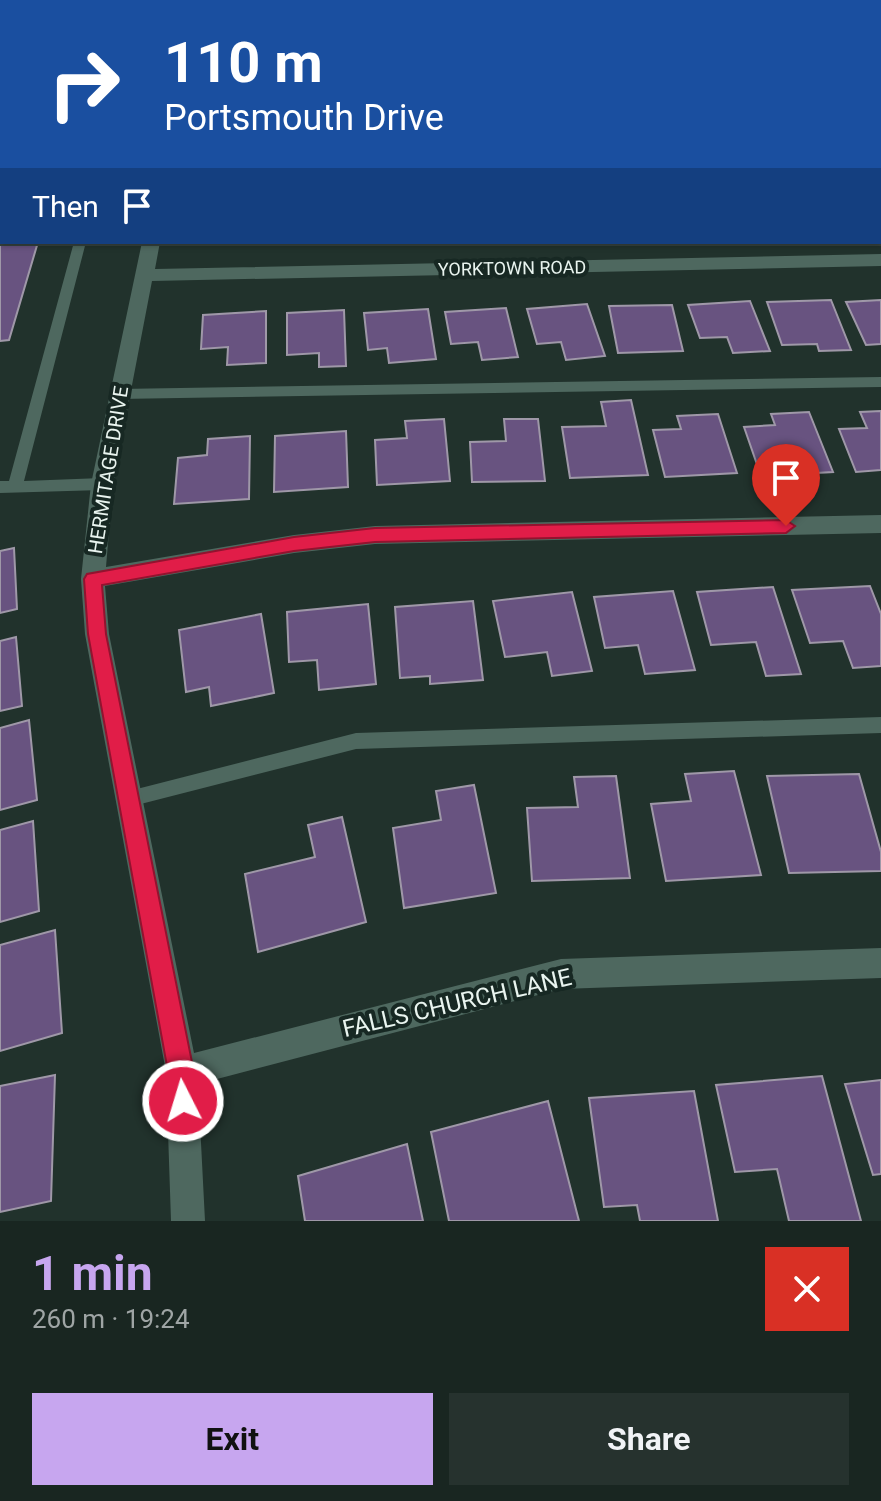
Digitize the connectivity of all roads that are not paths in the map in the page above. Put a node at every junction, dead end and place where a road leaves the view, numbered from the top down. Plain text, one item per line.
1 (79, 244) edge
2 (151, 244) edge
3 (881, 260) edge
4 (143, 275) junction
5 (881, 382) edge
6 (119, 394) junction
7 (102, 484) junction
8 (8, 487) edge
9 (881, 524) edge
10 (93, 579) junction
11 (881, 725) edge
12 (129, 799) junction
13 (881, 963) edge
14 (182, 1072) junction
15 (188, 1221) edge

1 - 8 lane
2 - 4 street, HERMITAGE DRIVE
3 - 4 street, YORKTOWN ROAD
4 - 6 street, HERMITAGE DRIVE
5 - 6 lane
6 - 7 street, HERMITAGE DRIVE
7 - 8 lane
7 - 10 street, HERMITAGE DRIVE
9 - 10 street
10 - 12 street, HERMITAGE DRIVE
11 - 12 lane
12 - 14 street, HERMITAGE DRIVE
13 - 14 street, FALLS CHURCH LANE
14 - 15 street, HERMITAGE DRIVE

